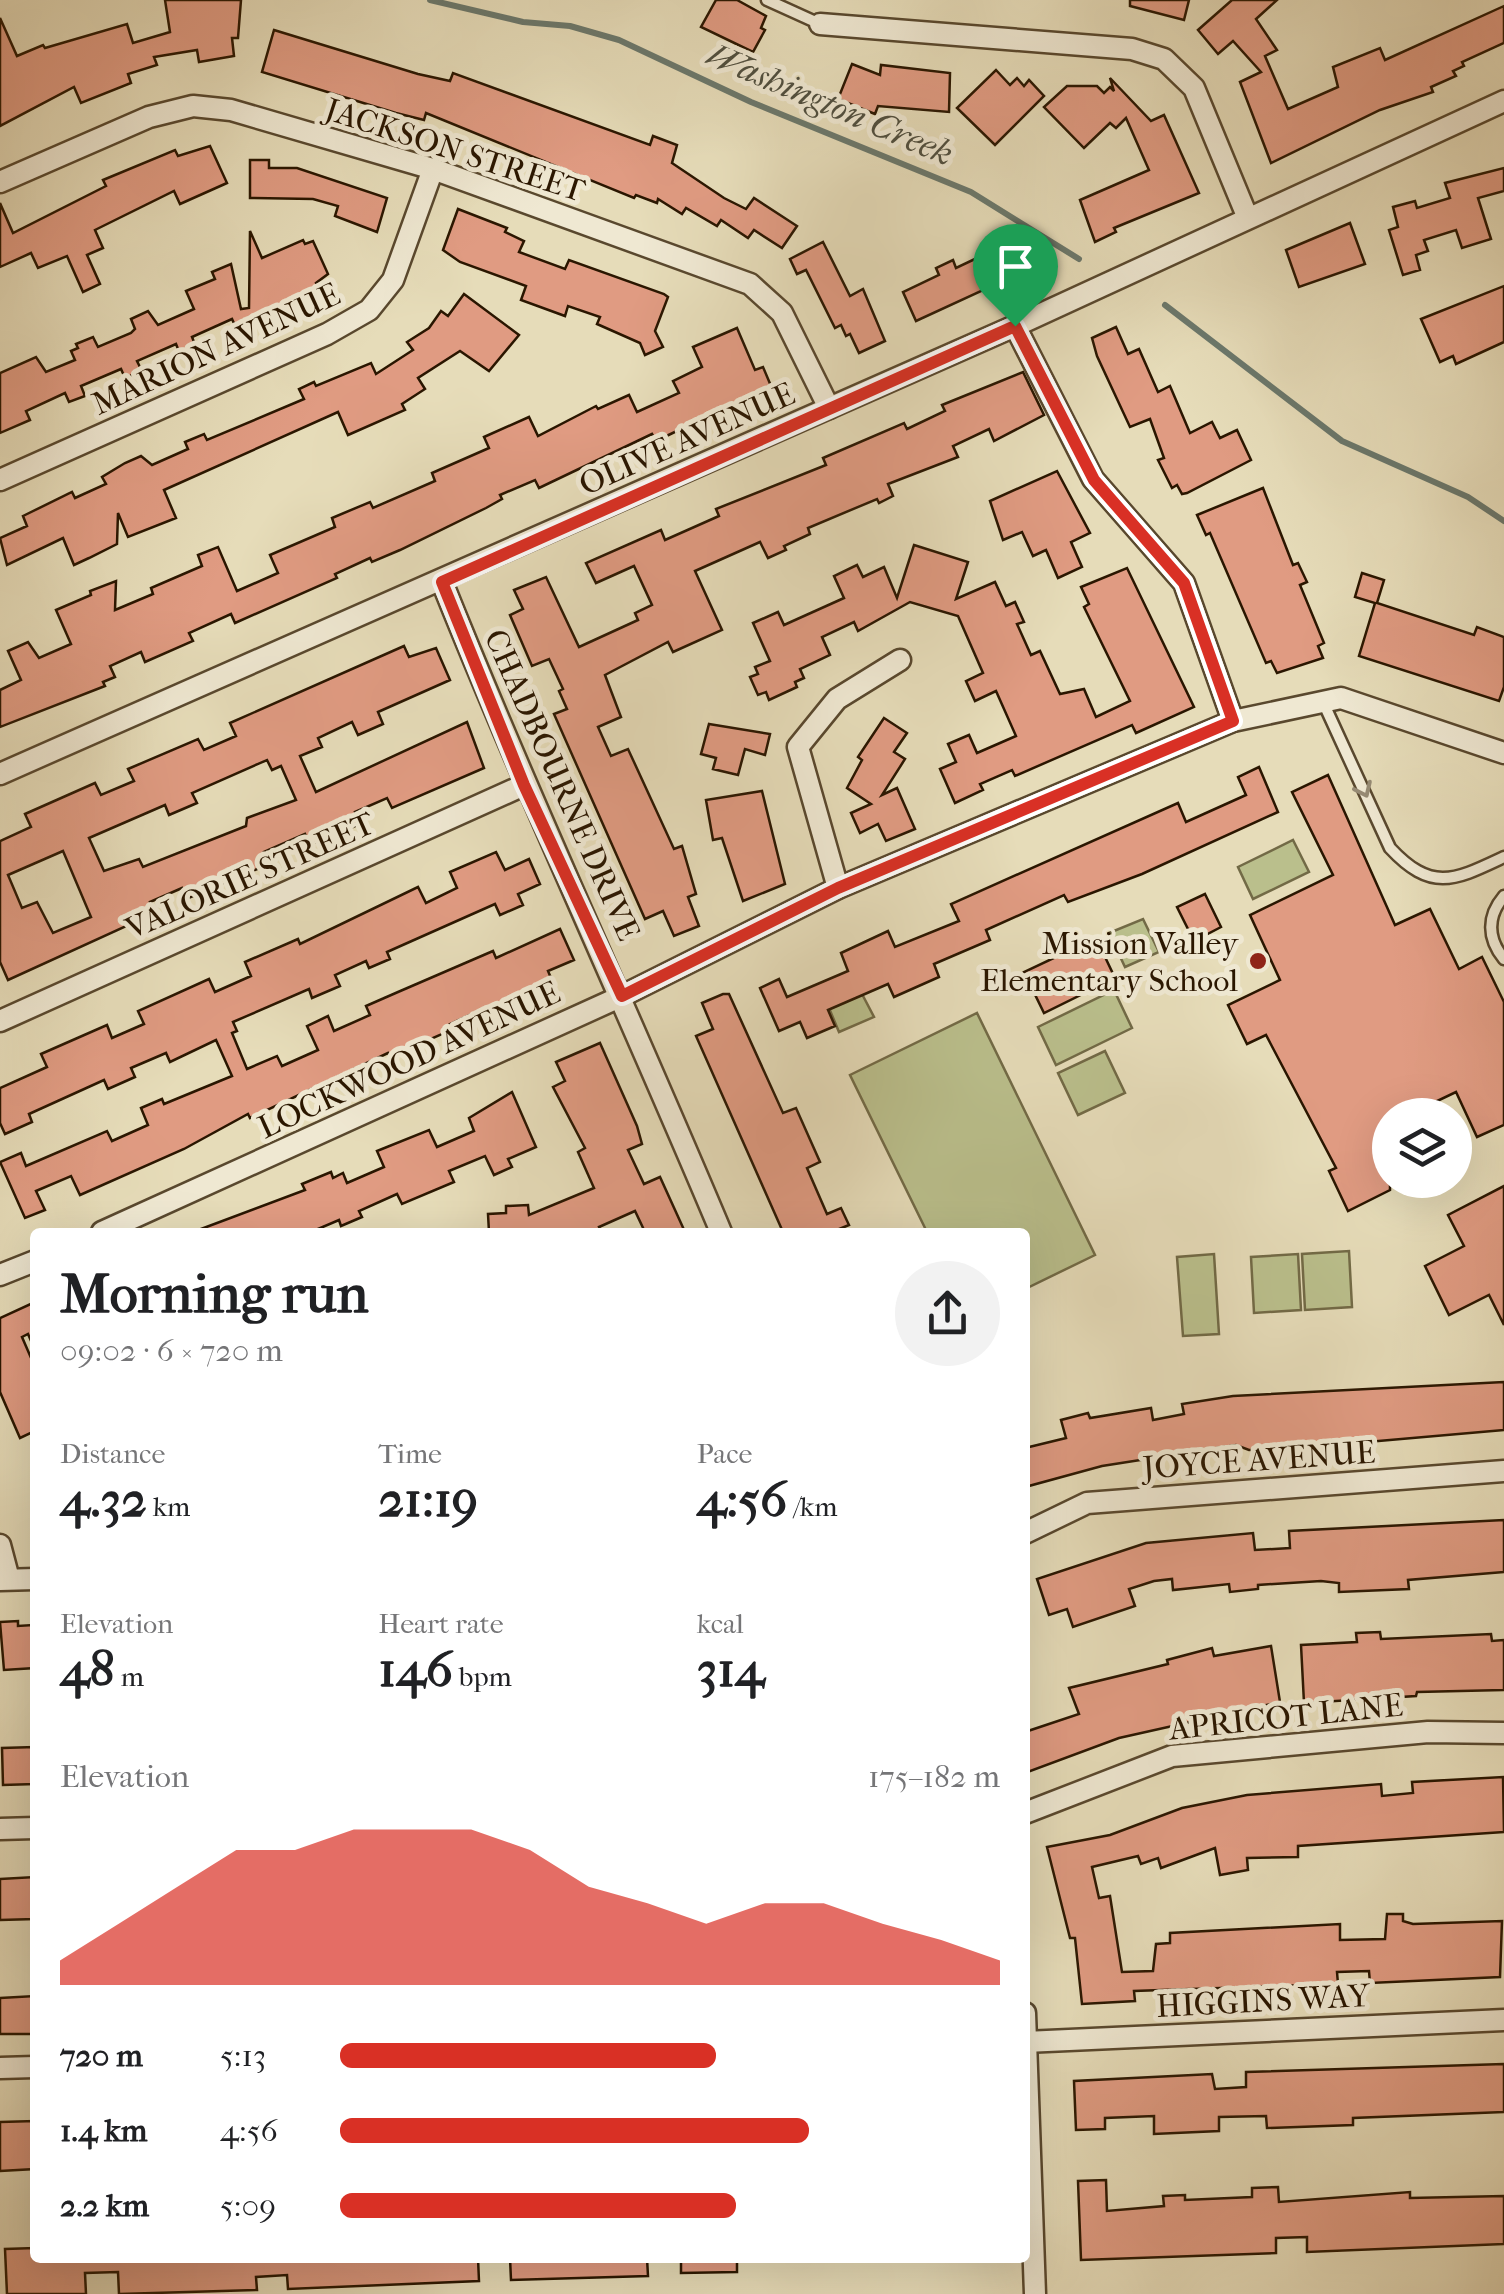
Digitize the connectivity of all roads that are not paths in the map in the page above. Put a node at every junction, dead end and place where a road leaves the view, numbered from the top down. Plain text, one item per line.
1 (766, 0) edge
2 (820, 24) joint
3 (1504, 101) edge
4 (433, 169) junction
5 (0, 182) edge
6 (1247, 216) junction
7 (1015, 326) junction
8 (829, 408) junction
9 (0, 480) edge
10 (442, 582) junction
11 (900, 660) dead end
12 (1323, 702) junction
13 (1233, 721) junction
14 (1504, 753) edge
15 (0, 774) edge
16 (524, 785) junction
17 (1504, 857) edge
18 (838, 888) junction
19 (1504, 896) edge
20 (1504, 959) edge
21 (622, 996) junction
22 (0, 1021) edge
23 (135, 1226) edge
24 (719, 1228) edge
25 (30, 1263) edge
26 (0, 1275) edge
27 (1504, 1471) edge
28 (1030, 1531) edge
29 (0, 1545) edge
30 (30, 1579) edge
31 (5, 1580) edge
32 (1504, 1733) edge
33 (1030, 1811) edge
34 (30, 1828) edge
35 (0, 1829) edge
36 (1504, 2020) edge
37 (1030, 2042) edge
38 (0, 2068) edge
39 (30, 2068) edge
40 (1030, 2154) edge
41 (1035, 2294) edge

1 - 2 lane
2 - 6 street
3 - 6 street, OLIVE AVENUE
4 - 5 street, JACKSON STREET
4 - 8 street, JACKSON STREET
4 - 9 street, MARION AVENUE
6 - 7 street, OLIVE AVENUE
7 - 8 street, OLIVE AVENUE
7 - 13 street
8 - 10 street, OLIVE AVENUE
10 - 15 street, OLIVE AVENUE
10 - 16 street, CHADBOURNE DRIVE
11 - 18 street
12 - 13 street, LOCKWOOD AVENUE
12 - 14 street, LOCKWOOD AVENUE
12 -> 17 lane
13 - 18 street, LOCKWOOD AVENUE
16 - 21 street, CHADBOURNE DRIVE
16 - 22 street, VALORIE STREET
18 - 21 street, LOCKWOOD AVENUE
19 - 20 lane
21 - 23 street, LOCKWOOD AVENUE
21 - 24 street, CHADBOURNE DRIVE
25 - 26 street
27 - 28 street, JOYCE AVENUE
29 - 31 street
30 - 31 street
32 - 33 street, APRICOT LANE
34 - 35 street
36 - 37 street, HIGGINS WAY
38 - 39 street
40 - 41 street

